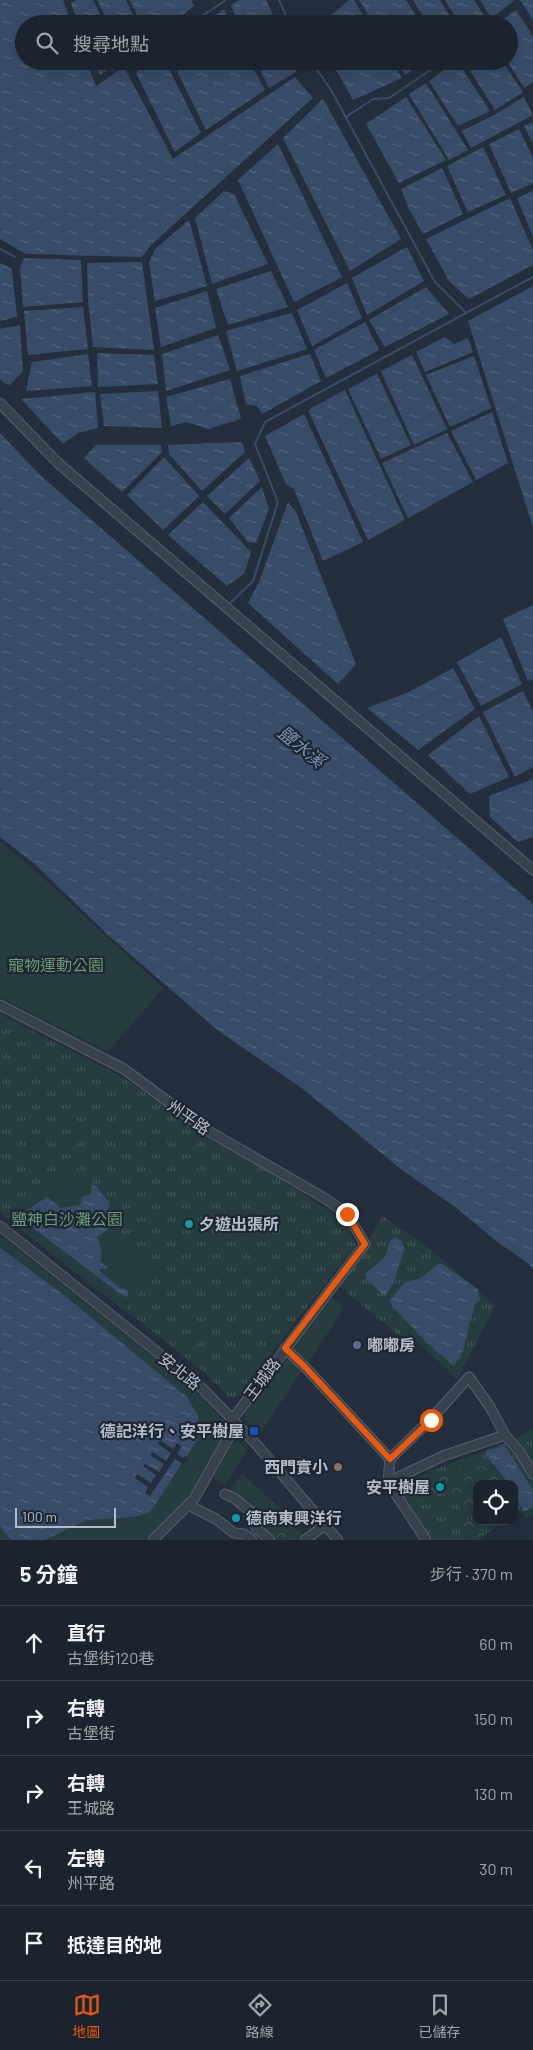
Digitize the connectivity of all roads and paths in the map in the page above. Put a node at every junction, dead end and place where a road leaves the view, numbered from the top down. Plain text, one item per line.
1 (0, 403) edge
2 (533, 870) edge
3 (0, 1005) edge
4 (0, 1226) edge
5 (365, 1244) joint
6 (285, 1348) junction
7 (232, 1420) junction
8 (505, 1435) junction
9 (390, 1459) junction
10 (533, 1474) edge
11 (388, 1482) junction
12 (225, 1494) dead end
13 (188, 1505) junction
14 (325, 1525) junction
15 (153, 1540) edge
16 (252, 1540) edge
17 (270, 1540) edge
18 (306, 1540) edge
19 (338, 1540) edge
20 (426, 1540) edge

1 - 2 street
3 - 5 street, 州平路
4 - 7 street, 安北路
5 - 6 street, 王城路
6 - 7 street, 王城路
6 - 9 street
7 - 13 street
7 - 14 street, 安北路
8 - 9 street
8 - 10 street
8 - 11 street
9 - 11 street
11 - 20 street
12 - 17 street
13 - 15 street
13 - 16 street
14 - 18 street
14 - 19 street, 安北路

